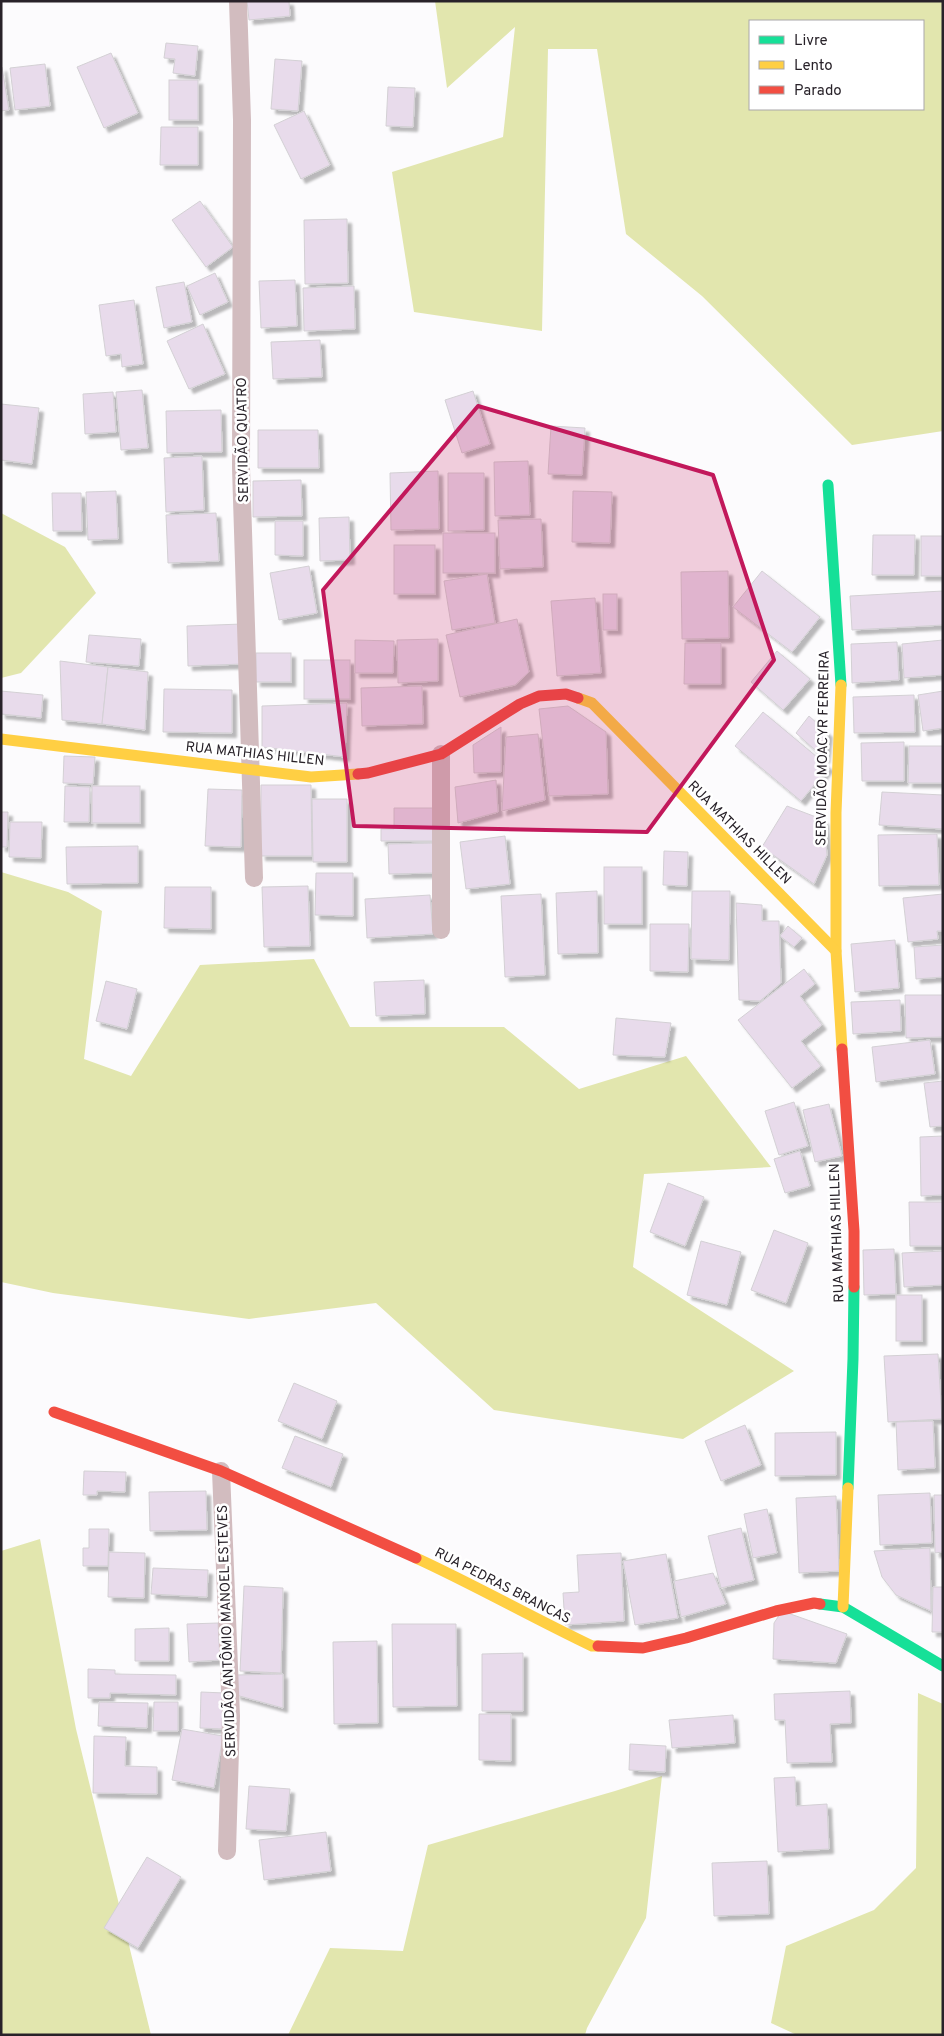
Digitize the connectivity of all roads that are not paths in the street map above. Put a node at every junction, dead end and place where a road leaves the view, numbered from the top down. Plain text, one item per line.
1 (238, 1) edge
2 (828, 485) dead end
3 (1, 739) edge
4 (441, 754) junction
5 (252, 769) junction
6 (254, 878) dead end
7 (441, 930) dead end
8 (836, 951) junction
9 (54, 1412) dead end
10 (221, 1470) junction
11 (843, 1607) junction
12 (943, 1666) edge
13 (227, 1852) dead end

1 - 5 lane, SERVIDÃO QUATRO
2 - 8 street, SERVIDÃO MOACYR FERREIRA
3 - 5 street, RUA MATHIAS HILLEN
4 - 5 street, RUA MATHIAS HILLEN
4 - 7 lane
4 - 8 street, RUA MATHIAS HILLEN
5 - 6 lane, SERVIDÃO QUATRO
8 - 11 street, RUA MATHIAS HILLEN
9 - 10 street, RUA PEDRAS BRANCAS
10 - 11 street, RUA PEDRAS BRANCAS
10 - 13 lane, SERVIDÃO ANTÔMIO MANOEL ESTEVES
11 - 12 street, RUA PEDRAS BRANCAS

